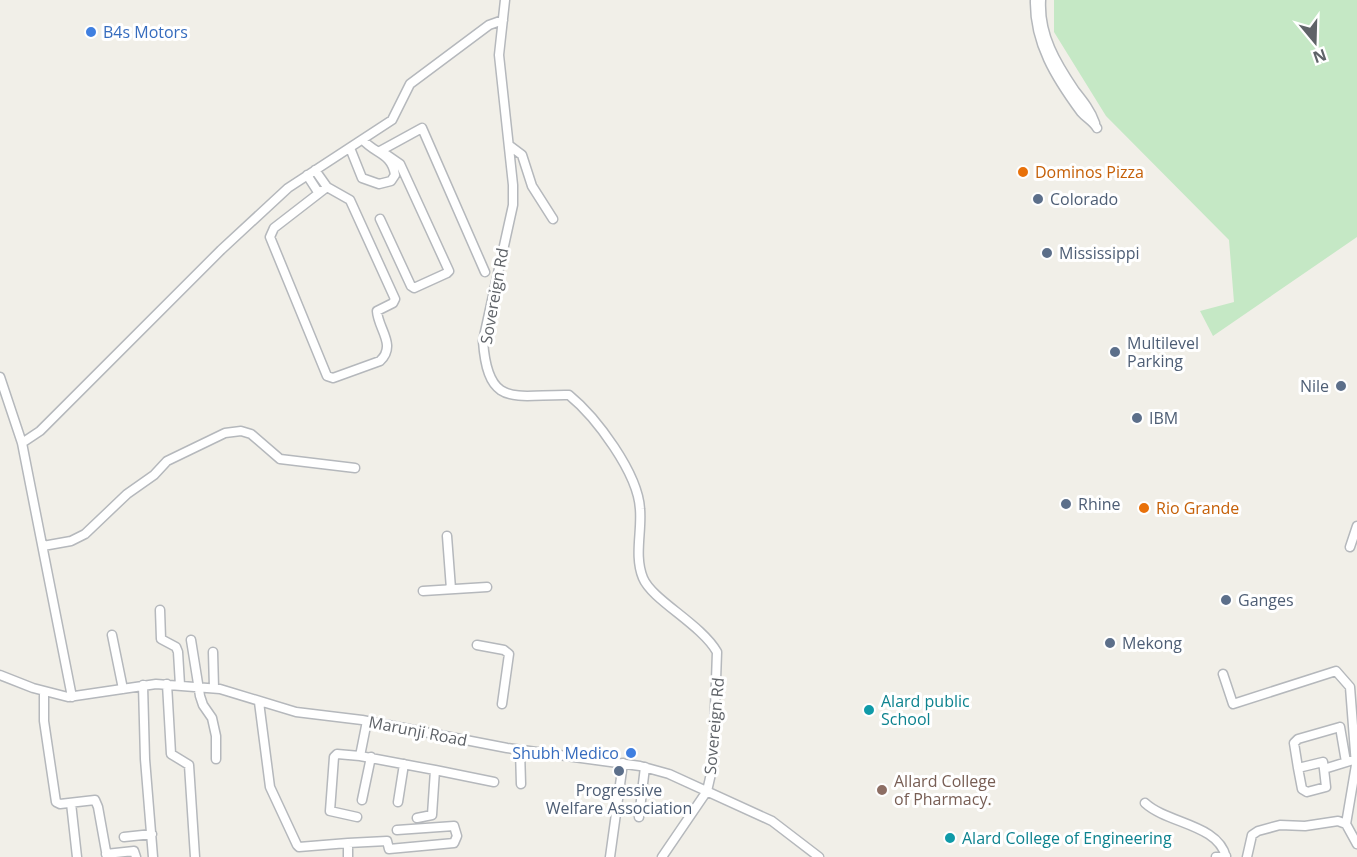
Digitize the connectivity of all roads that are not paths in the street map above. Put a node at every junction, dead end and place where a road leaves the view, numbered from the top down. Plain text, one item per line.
1 (505, 0) edge
2 (1035, 0) edge
3 (1041, 0) edge
4 (503, 20) junction
5 (1069, 87) junction
6 (1096, 127) dead end
7 (363, 140) junction
8 (510, 146) junction
9 (350, 148) junction
10 (383, 153) junction
11 (315, 170) junction
12 (307, 175) junction
13 (327, 187) junction
14 (318, 192) junction
15 (380, 219) dead end
16 (554, 219) dead end
17 (485, 272) dead end
18 (0, 377) edge
19 (22, 442) junction
20 (355, 468) dead end
21 (1357, 526) edge
22 (447, 536) dead end
23 (43, 546) junction
24 (1350, 547) dead end
25 (487, 587) dead end
26 (451, 589) junction
27 (423, 591) dead end
28 (160, 609) dead end
29 (112, 635) dead end
30 (191, 640) dead end
31 (477, 645) dead end
32 (213, 652) dead end
33 (1223, 674) dead end
34 (0, 675) edge
35 (167, 684) junction
36 (180, 685) junction
37 (1354, 685) edge
38 (143, 686) junction
39 (199, 687) junction
40 (214, 688) junction
41 (123, 689) junction
42 (44, 692) junction
43 (72, 697) junction
44 (259, 702) junction
45 (502, 704) dead end
46 (367, 721) junction
47 (520, 750) junction
48 (360, 756) junction
49 (371, 758) junction
50 (216, 759) dead end
51 (1356, 759) edge
52 (1346, 762) junction
53 (623, 763) junction
54 (404, 764) junction
55 (645, 767) junction
56 (1298, 768) junction
57 (1324, 769) junction
58 (435, 770) junction
59 (494, 782) dead end
60 (521, 783) dead end
61 (707, 791) junction
62 (362, 800) dead end
63 (398, 802) dead end
64 (72, 803) junction
65 (1145, 803) dead end
66 (357, 817) dead end
67 (639, 817) dead end
68 (417, 818) dead end
69 (1346, 824) junction
70 (397, 830) dead end
71 (152, 834) junction
72 (124, 837) dead end
73 (348, 843) junction
74 (1357, 844) edge
75 (107, 856) edge
76 (77, 857) edge
77 (136, 857) edge
78 (153, 857) edge
79 (195, 857) edge
80 (348, 857) edge
81 (610, 857) edge
82 (662, 857) edge
83 (819, 857) edge
84 (1216, 857) edge
85 (1226, 857) edge
86 (1247, 857) edge

1 - 4 street, Sovereign Rd
2 - 5 street
3 - 5 street
4 - 7 street
4 - 8 street, Sovereign Rd
5 - 6 street
7 - 9 street
7 - 10 street
8 - 16 street
8 - 61 street, Sovereign Rd
9 - 10 street
9 - 11 street
10 - 15 street
10 - 17 street
11 - 12 street
11 - 13 street
12 - 14 street
12 - 19 street
13 - 14 street
13 - 14 street
18 - 19 street
19 - 23 street
20 - 23 street
21 - 24 street
22 - 26 street
23 - 43 street
25 - 26 street
26 - 27 street
28 - 36 street
29 - 41 street
30 - 39 street
31 - 45 street
32 - 40 street
33 - 37 street
34 - 42 street, Marunji Road
35 - 36 street, Marunji Road
35 - 38 street, Marunji Road
35 - 79 street
36 - 39 street, Marunji Road
37 - 51 street
38 - 41 street, Marunji Road
38 - 71 street
39 - 40 street, Marunji Road
39 - 50 street
40 - 44 street, Marunji Road
41 - 43 street, Marunji Road
42 - 43 street, Marunji Road
42 - 64 street
44 - 46 street, Marunji Road
44 - 73 street
46 - 47 street, Marunji Road
46 - 48 street
47 - 53 street, Marunji Road
47 - 60 street
48 - 49 street
48 - 66 street
49 - 54 street
49 - 62 street
51 - 52 street
51 - 69 street
52 - 56 street
52 - 57 street
53 - 55 street, Marunji Road
53 - 81 street
54 - 58 street
54 - 63 street
55 - 61 street, Marunji Road
55 - 67 street
56 - 57 street
56 - 57 street
58 - 59 street
58 - 68 street
61 - 82 street
61 - 83 street, Marunji Road
64 - 75 street
64 - 76 street
65 - 85 street
69 - 74 street
69 - 86 street
70 - 73 street
71 - 72 street
71 - 78 street
73 - 80 street
75 - 77 street
84 - 85 street

